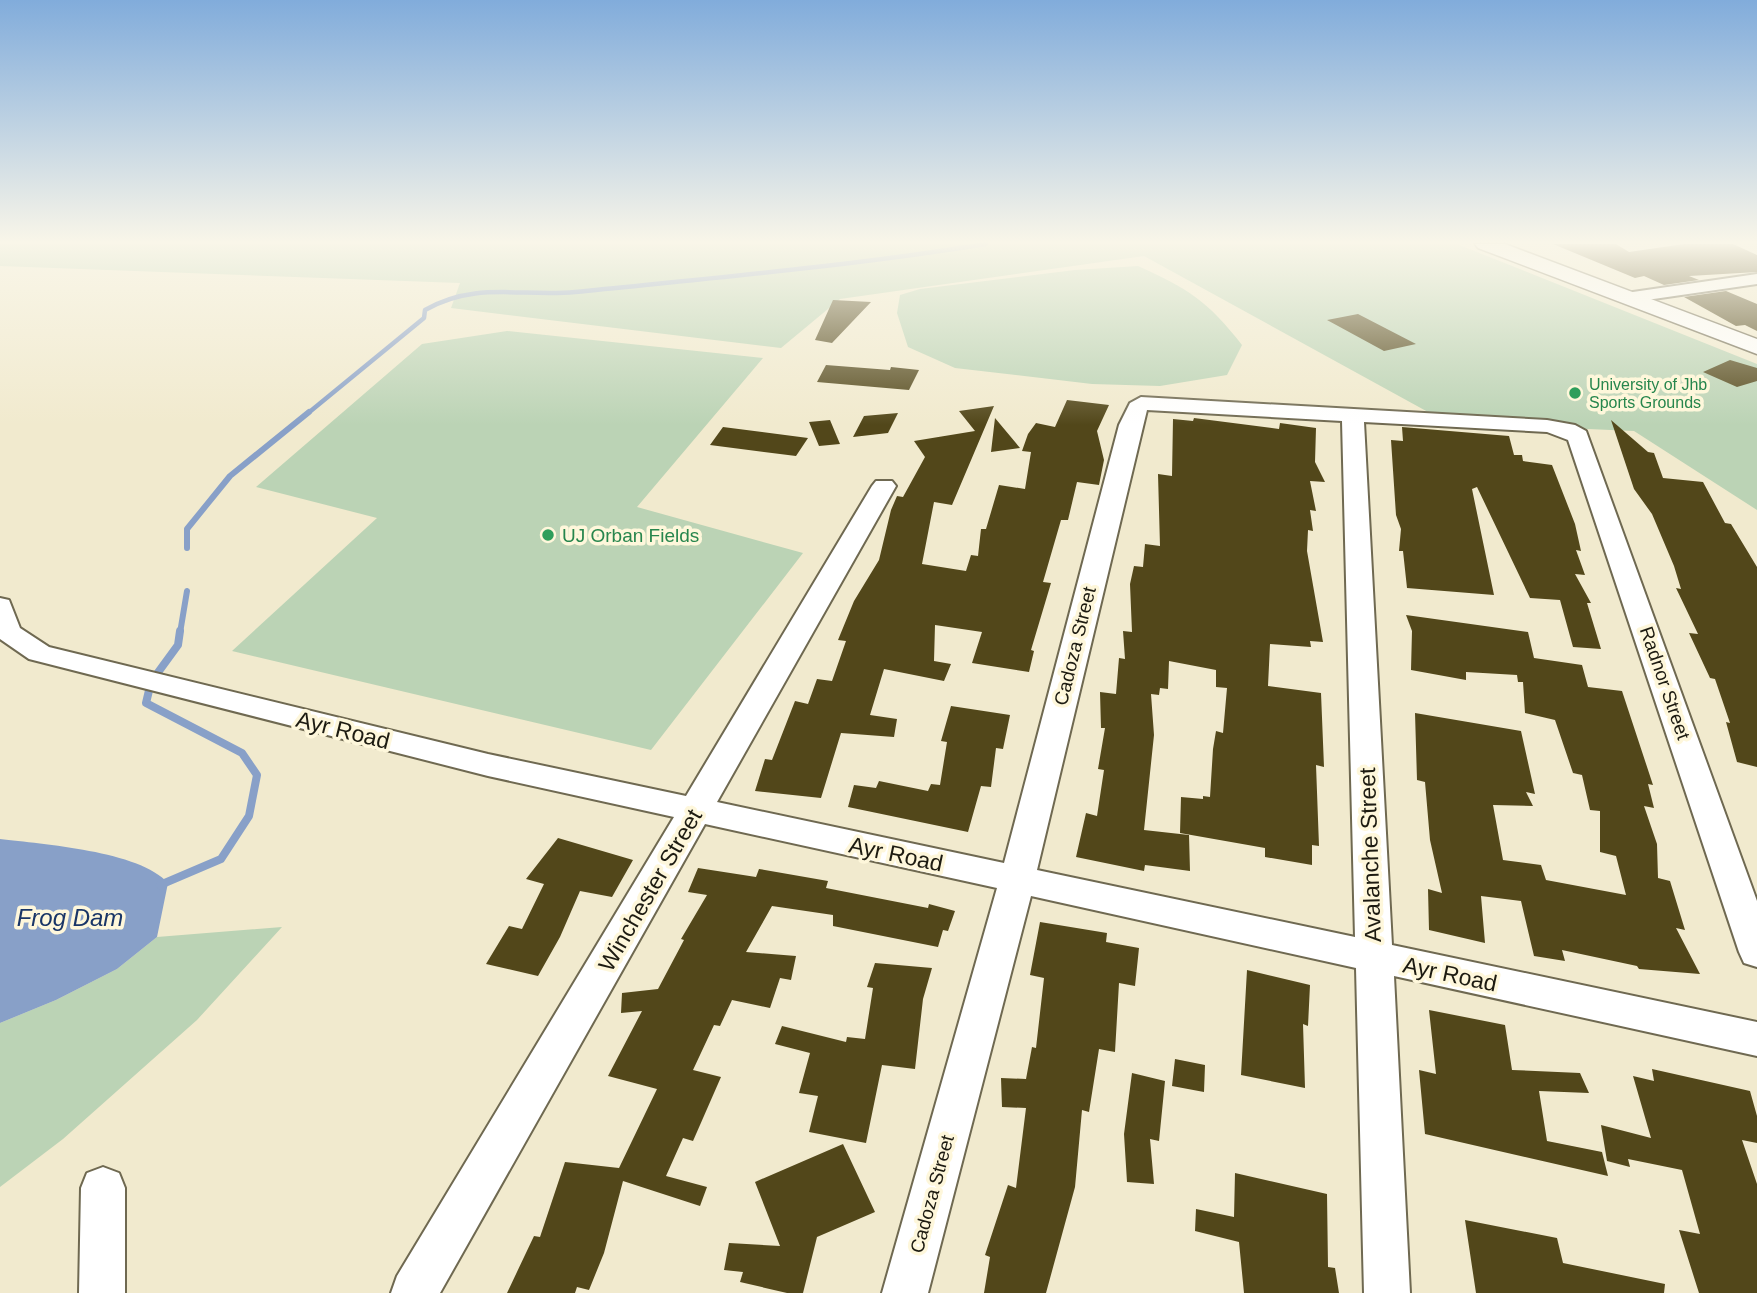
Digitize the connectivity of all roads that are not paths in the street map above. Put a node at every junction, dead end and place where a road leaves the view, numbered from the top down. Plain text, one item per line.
1 (1649, 304) edge
2 (1652, 304) edge
3 (1757, 342) edge
4 (1757, 347) edge
5 (1353, 417) junction
6 (1557, 427) joint
7 (884, 486) dead end
8 (0, 607) edge
9 (696, 811) junction
10 (1017, 880) junction
11 (1757, 952) edge
12 (1374, 958) junction
13 (1757, 1039) edge
14 (103, 1188) dead end
15 (102, 1293) edge
16 (414, 1293) edge
17 (905, 1293) edge
18 (1387, 1293) edge

1 - 4 main road
2 - 3 main road
5 - 6 street, Cadoza Street
5 - 10 street, Cadoza Street
5 - 12 street, Avalanche Street
6 - 11 street, Radnor Street
7 - 9 street, Winchester Street
8 - 9 street, Ayr Road
9 - 10 street, Ayr Road
9 - 16 street, Winchester Street
10 - 12 street, Ayr Road
10 - 17 street, Cadoza Street
12 - 13 street, Ayr Road
12 - 18 street, Avalanche Street
14 - 15 street

